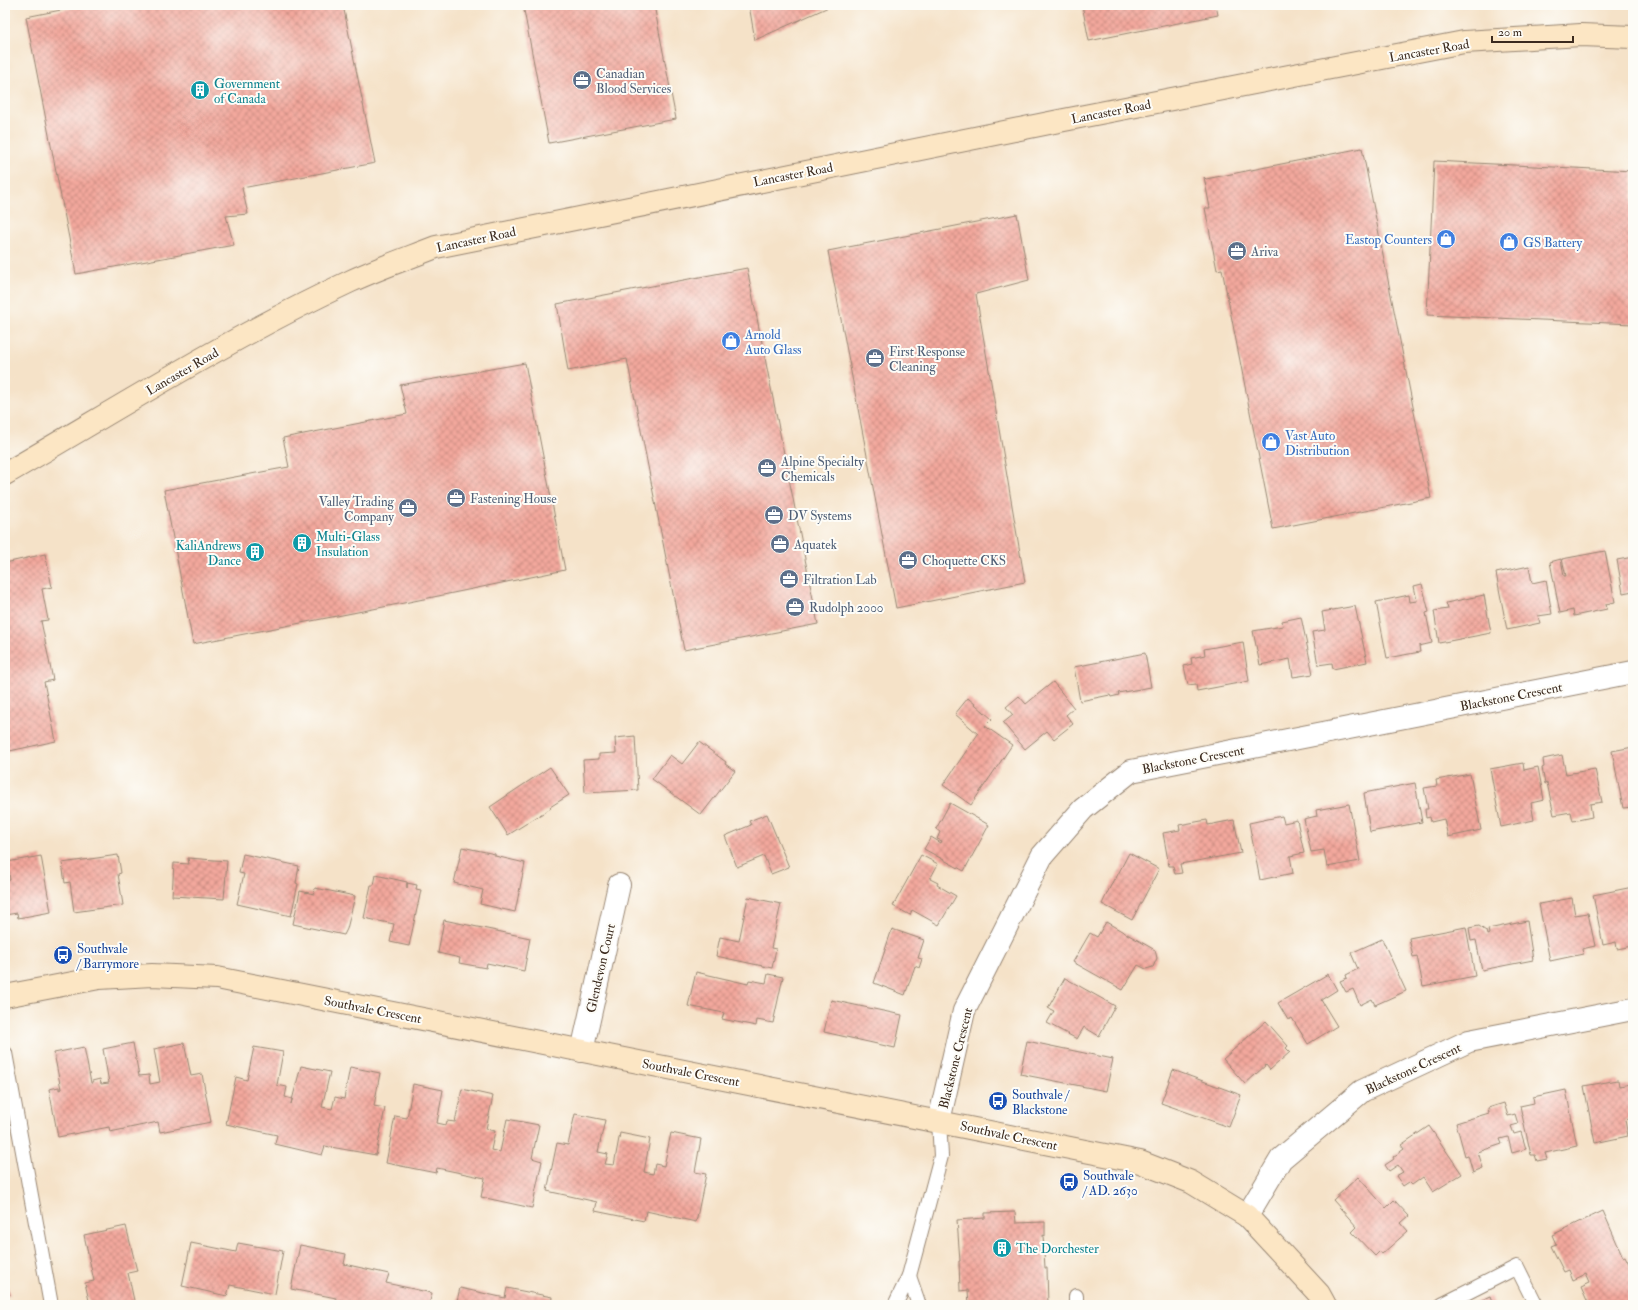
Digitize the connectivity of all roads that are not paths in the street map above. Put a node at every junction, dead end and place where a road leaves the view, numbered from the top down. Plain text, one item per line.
1 (1633, 37) edge
2 (5, 474) edge
3 (1633, 672) edge
4 (619, 885) dead end
5 (5, 996) edge
6 (1633, 1009) edge
7 (582, 1051) junction
8 (5, 1053) edge
9 (939, 1121) junction
10 (1247, 1216) junction
11 (909, 1276) junction
12 (51, 1305) edge
13 (895, 1305) edge
14 (919, 1305) edge
15 (1325, 1305) edge
16 (1442, 1305) edge
17 (1536, 1305) edge

1 - 2 street, Lancaster Road
3 - 9 street, Blackstone Crescent
4 - 7 street, Glendevon Court
5 - 7 street, Southvale Crescent
6 - 10 street, Blackstone Crescent
7 - 9 street, Southvale Crescent
8 - 12 lane
9 - 10 street, Southvale Crescent
9 - 11 lane
10 - 15 street, Southvale Crescent
11 - 13 lane
11 - 14 lane
16 - 17 lane

